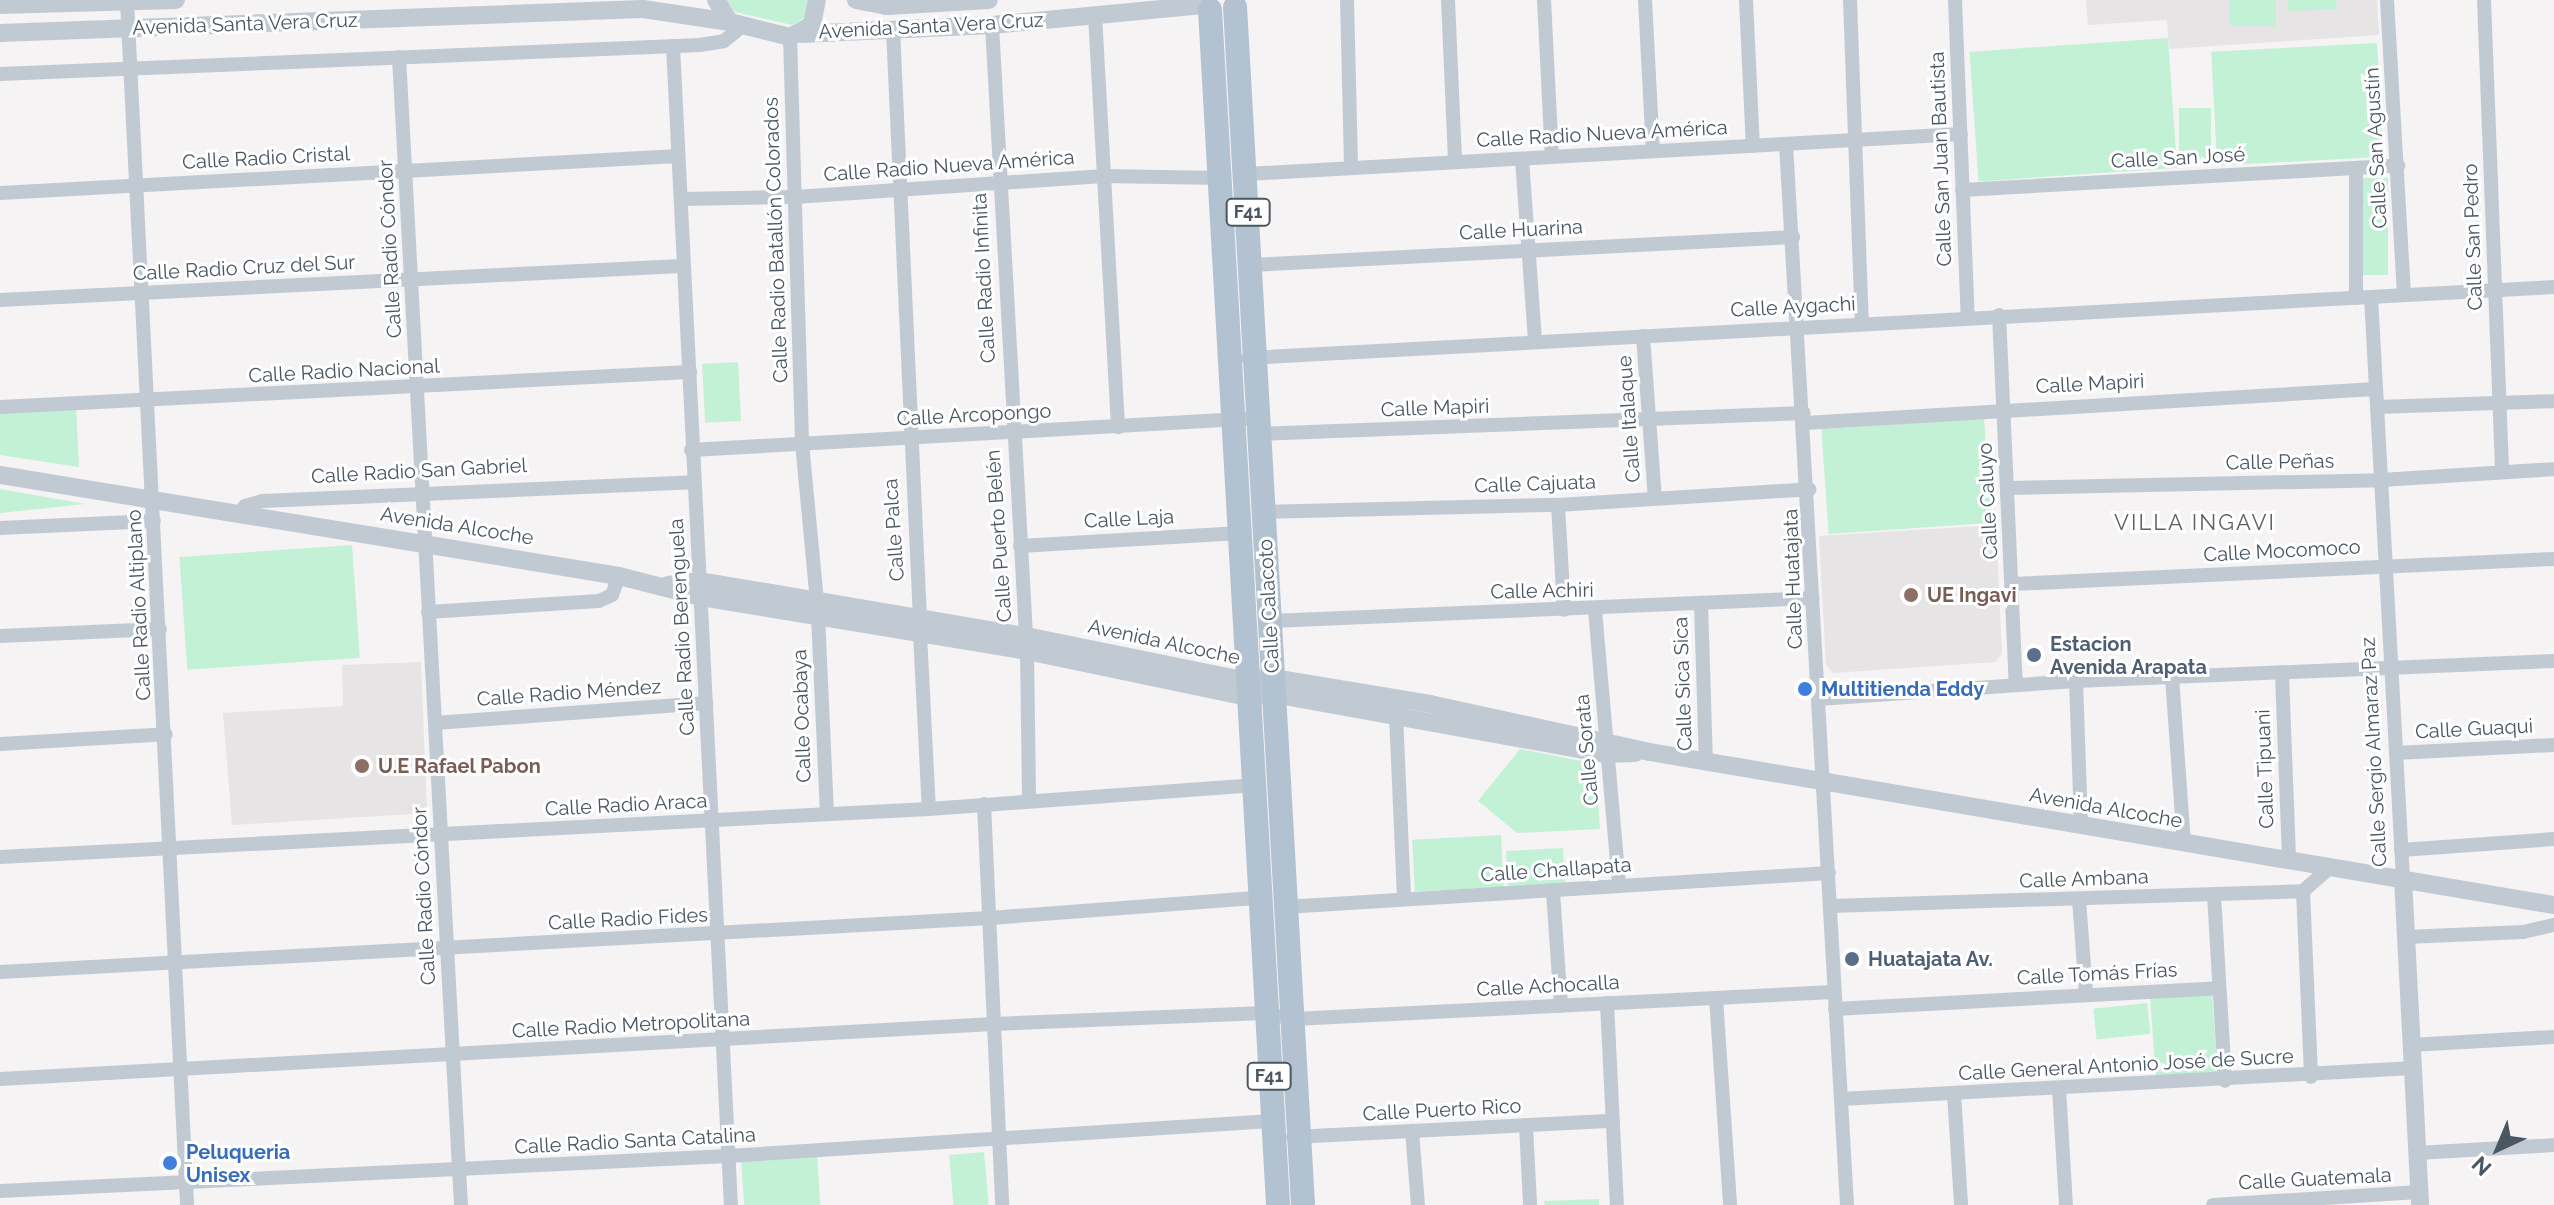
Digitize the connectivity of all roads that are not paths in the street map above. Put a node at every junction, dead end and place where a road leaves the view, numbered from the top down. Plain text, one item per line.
1 (173, 0) edge
2 (716, 0) edge
3 (817, 0) edge
4 (856, 0) edge
5 (977, 0) edge
6 (1347, 0) edge
7 (1448, 0) edge
8 (1544, 0) edge
9 (1645, 0) edge
10 (1746, 0) edge
11 (1850, 0) edge
12 (1955, 0) edge
13 (2387, 0) edge
14 (2484, 0) edge
15 (44, 1) edge
16 (127, 2) junction
17 (874, 2) edge
18 (1241, 2) edge
19 (0, 5) edge
20 (1205, 5) edge
21 (1095, 15) junction
22 (737, 24) junction
23 (992, 25) junction
24 (127, 28) junction
25 (893, 29) junction
26 (0, 33) edge
27 (796, 35) junction
28 (673, 46) junction
29 (399, 57) junction
30 (128, 68) junction
31 (0, 74) edge
32 (1961, 134) junction
33 (1853, 140) junction
34 (1786, 144) junction
35 (1753, 146) junction
36 (1653, 151) junction
37 (678, 156) junction
38 (1552, 157) junction
39 (1522, 159) junction
40 (1455, 162) junction
41 (2398, 166) junction
42 (1351, 168) junction
43 (2356, 168) junction
44 (405, 171) junction
45 (1246, 174) junction
46 (1104, 176) junction
47 (1220, 178) junction
48 (999, 182) junction
49 (136, 185) junction
50 (897, 187) junction
51 (1962, 190) junction
52 (0, 193) edge
53 (795, 197) junction
54 (681, 199) junction
55 (1793, 237) junction
56 (1532, 250) junction
57 (1251, 265) junction
58 (681, 266) junction
59 (411, 280) junction
60 (2554, 287) edge
61 (2495, 292) junction
62 (141, 293) junction
63 (2404, 295) junction
64 (2363, 297) junction
65 (0, 300) edge
66 (1999, 315) junction
67 (1968, 317) junction
68 (1862, 324) junction
69 (1796, 325) junction
70 (1643, 336) junction
71 (1535, 342) junction
72 (1256, 357) junction
73 (1231, 359) junction
74 (690, 372) junction
75 (418, 388) junction
76 (2376, 389) junction
77 (148, 401) junction
78 (2554, 401) edge
79 (2500, 405) junction
80 (0, 407) edge
81 (2377, 407) junction
82 (2003, 408) junction
83 (1805, 418) junction
84 (1650, 421) junction
85 (1250, 424) junction
86 (1118, 427) junction
87 (1011, 433) junction
88 (908, 439) junction
89 (802, 443) junction
90 (691, 450) junction
91 (2554, 469) edge
92 (2502, 472) junction
93 (0, 475) edge
94 (2381, 480) junction
95 (694, 482) junction
96 (2007, 488) junction
97 (1809, 489) junction
98 (425, 492) junction
99 (1655, 498) junction
100 (152, 501) junction
101 (1558, 505) junction
102 (1263, 512) junction
103 (238, 515) junction
104 (154, 521) junction
105 (0, 528) edge
106 (1241, 533) junction
107 (429, 543) junction
108 (1020, 546) junction
109 (2554, 559) edge
110 (2386, 566) junction
111 (619, 576) junction
112 (2013, 584) junction
113 (701, 589) junction
114 (1813, 598) junction
115 (1701, 604) junction
116 (817, 608) junction
117 (1564, 610) junction
118 (1595, 610) junction
119 (428, 612) junction
120 (1271, 621) junction
121 (920, 626) junction
122 (160, 629) junction
123 (0, 636) edge
124 (1026, 644) junction
125 (2554, 661) edge
126 (2391, 670) junction
127 (2282, 675) junction
128 (2172, 677) junction
129 (2076, 681) junction
130 (2016, 685) junction
131 (1273, 686) junction
132 (1248, 689) junction
133 (1818, 699) junction
134 (706, 703) junction
135 (1396, 714) junction
136 (435, 723) junction
137 (166, 734) junction
138 (0, 744) edge
139 (2554, 745) edge
140 (1606, 746) junction
141 (2396, 753) junction
142 (1706, 762) junction
143 (1824, 782) junction
144 (1253, 785) junction
145 (1029, 800) junction
146 (984, 804) junction
147 (929, 809) junction
148 (827, 814) junction
149 (710, 821) junction
150 (2081, 826) junction
151 (442, 834) junction
152 (2554, 839) edge
153 (2184, 844) junction
154 (172, 849) junction
155 (2401, 850) junction
156 (0, 857) edge
157 (2289, 861) junction
158 (2328, 869) junction
159 (1829, 873) junction
160 (2403, 879) junction
161 (1619, 886) junction
162 (2303, 891) junction
163 (1553, 892) junction
164 (2214, 895) junction
165 (1258, 898) junction
166 (1404, 899) junction
167 (2079, 899) junction
168 (2554, 905) edge
169 (1831, 906) junction
170 (1285, 907) junction
171 (990, 918) junction
172 (2554, 925) edge
173 (721, 933) junction
174 (2405, 937) junction
175 (446, 950) junction
176 (177, 963) junction
177 (0, 972) edge
178 (2218, 988) junction
179 (1833, 992) junction
180 (2086, 995) junction
181 (1716, 998) junction
182 (1607, 1003) junction
183 (1561, 1006) junction
184 (1835, 1009) junction
185 (1265, 1013) junction
186 (1294, 1019) junction
187 (993, 1024) junction
188 (2554, 1037) edge
189 (726, 1040) junction
190 (2410, 1045) junction
191 (453, 1055) junction
192 (180, 1066) junction
193 (2413, 1068) junction
194 (2311, 1077) junction
195 (0, 1079) edge
196 (2225, 1081) junction
197 (2059, 1088) junction
198 (1954, 1093) junction
199 (1841, 1099) junction
200 (1613, 1121) junction
201 (1526, 1125) junction
202 (1273, 1130) junction
203 (1412, 1131) junction
204 (1299, 1137) junction
205 (996, 1139) junction
206 (2554, 1145) edge
207 (2417, 1153) junction
208 (728, 1156) junction
209 (458, 1170) junction
210 (185, 1183) junction
211 (0, 1191) edge
212 (2419, 1199) edge
213 (187, 1205) edge
214 (461, 1205) edge
215 (731, 1205) edge
216 (1002, 1205) edge
217 (1278, 1205) edge
218 (1303, 1205) edge
219 (1418, 1205) edge
220 (1530, 1205) edge
221 (1617, 1205) edge
222 (1730, 1205) edge
223 (1847, 1205) edge
224 (1961, 1205) edge
225 (2066, 1205) edge
226 (2213, 1205) edge

1 - 16 street, Avenida Santa Vera Cruz
2 - 22 street
3 - 27 street
4 - 17 street, Avenida Santa Vera Cruz
5 - 17 street, Avenida Santa Vera Cruz
6 - 42 street
7 - 40 street
8 - 38 street
9 - 36 street
10 - 35 street
11 - 33 street
12 - 32 street, Calle San Juan Bautista
13 - 41 street, Calle San Agustín
14 - 61 street, Calle San Pedro
15 - 16 street, Avenida Santa Vera Cruz
15 - 19 street, Avenida Santa Vera Cruz
16 - 24 street, Calle Radio Altiplano
18 - 20 main road
18 - 45 main road, Calle Calacoto / F41
20 - 21 street, Avenida Santa Vera Cruz
20 - 47 main road, Calle Calacoto / F41
21 - 23 street, Avenida Santa Vera Cruz
21 - 46 street
22 - 24 street, Avenida Santa Vera Cruz
22 - 27 street, Avenida Santa Vera Cruz
22 - 28 street
23 - 25 street, Avenida Santa Vera Cruz
23 - 48 street, Calle Radio Infinita
24 - 26 street, Avenida Santa Vera Cruz
24 - 30 street, Calle Radio Altiplano
25 - 27 street, Avenida Santa Vera Cruz
25 - 50 street, Calle Palca
27 - 53 street, Calle Radio Batallón Colorados
28 - 29 street
28 - 37 street, Calle Radio Berenguela
29 - 30 street
29 - 44 street, Calle Radio Cóndor
30 - 31 street
30 - 49 street, Calle Radio Altiplano
32 - 33 street, Calle Radio Nueva América
32 - 51 street, Calle San Juan Bautista
33 - 34 street, Calle Radio Nueva América
33 - 68 street
34 - 35 street, Calle Radio Nueva América
34 - 55 street, Calle Huatajata
35 - 36 street, Calle Radio Nueva América
36 - 38 street, Calle Radio Nueva América
37 - 44 street, Calle Radio Cristal
37 - 54 street, Calle Radio Berenguela
38 - 39 street, Calle Radio Nueva América
39 - 40 street, Calle Radio Nueva América
39 - 56 street
40 - 42 street, Calle Radio Nueva América
41 - 43 street, Calle San José
41 - 63 street, Calle San Agustín
42 - 45 street, Calle Radio Nueva América
43 - 51 street, Calle San José
43 - 64 street, Calle San Agustín
44 - 49 street, Calle Radio Cristal
44 - 59 street, Calle Radio Cóndor
45 - 57 main road, Calle Calacoto / F41
46 - 47 street, Calle Radio Nueva América
46 - 48 street, Calle Radio Nueva América
46 - 86 street
47 - 73 main road, Calle Calacoto / F41
48 - 50 street, Calle Radio Nueva América
48 - 87 street, Calle Radio Infinita
49 - 52 street, Calle Radio Cristal
49 - 62 street, Calle Radio Altiplano
50 - 53 street, Calle Radio Nueva América
50 - 88 street, Calle Palca
51 - 67 street, Calle San Juan Bautista
53 - 54 street, Calle Radio Nueva América
53 - 89 street, Calle Radio Batallón Colorados
54 - 58 street, Calle Radio Berenguela
55 - 56 street, Calle Huarina
55 - 69 street, Calle Huatajata
56 - 57 street, Calle Huarina
56 - 71 street
57 - 72 main road, Calle Calacoto / F41
58 - 59 street, Calle Radio Cruz del Sur
58 - 74 street, Calle Radio Berenguela
59 - 62 street, Calle Radio Cruz del Sur
59 - 75 street, Calle Radio Cóndor
60 - 61 street, Calle Aygachi
61 - 63 street, Calle Aygachi
61 - 79 street, Calle San Pedro
62 - 65 street, Calle Radio Cruz del Sur
62 - 77 street, Calle Radio Altiplano
63 - 64 street, Calle Aygachi
64 - 66 street, Calle Aygachi
64 - 76 street, Calle Sergio Almaraz Paz
66 - 67 street, Calle Aygachi
66 - 82 street, Calle Caluyo
67 - 68 street, Calle Aygachi
68 - 69 street, Calle Aygachi
69 - 70 street, Calle Aygachi
69 - 83 street, Calle Huatajata
70 - 71 street, Calle Aygachi
70 - 84 street, Calle Italaque
71 - 72 street, Calle Aygachi
72 - 73 street, Calle Aygachi
72 - 85 main road, Calle Calacoto / F41
73 - 85 main road, Calle Calacoto / F41
74 - 75 street, Calle Radio Nacional
74 - 90 street, Calle Radio Berenguela
75 - 77 street, Calle Radio Nacional
75 - 98 street, Calle Radio Cóndor
76 - 81 street, Calle Sergio Almaraz Paz
76 - 82 street, Calle Mapiri
77 - 80 street, Calle Radio Nacional
77 - 100 street, Calle Radio Altiplano
78 - 79 street
79 - 81 street
79 - 92 street, Calle San Pedro
81 - 94 street, Calle Sergio Almaraz Paz
82 - 83 street, Calle Mapiri
82 - 96 street, Calle Caluyo
83 - 84 street, Calle Mapiri
83 - 97 street, Calle Huatajata
84 - 85 street, Calle Mapiri
84 - 99 street, Calle Italaque
85 - 86 street, Calle Arcopongo
85 - 102 main road, Calle Calacoto / F41
85 - 106 main road, Calle Calacoto / F41
86 - 87 street, Calle Arcopongo
87 - 88 street, Calle Arcopongo
87 - 108 street, Calle Puerto Belén
88 - 89 street, Calle Arcopongo
88 - 121 street, Calle Palca
89 - 90 street, Calle Arcopongo
89 - 116 street, Calle Ocabaya
90 - 95 street, Calle Radio Berenguela
91 - 92 street, Calle Peñas
92 - 94 street, Calle Peñas
93 - 100 street
94 - 96 street, Calle Peñas
94 - 110 street, Calle Sergio Almaraz Paz
95 - 98 street, Calle Radio San Gabriel
95 - 113 street, Calle Radio Berenguela
96 - 112 street, Calle Caluyo
97 - 99 street, Calle Cajuata
97 - 114 street, Calle Huatajata
98 - 103 street, Calle Radio San Gabriel
98 - 107 street, Calle Radio Cóndor
99 - 101 street, Calle Cajuata
100 - 103 street
100 - 104 street, Calle Radio Altiplano
101 - 102 street, Calle Cajuata
101 - 117 street
102 - 120 main road, Calle Calacoto / F41
103 - 107 street, Avenida Alcoche
104 - 105 street
104 - 122 street, Calle Radio Altiplano
106 - 108 street, Calle Laja
106 - 132 main road, Calle Calacoto / F41
107 - 111 street, Avenida Alcoche
107 - 119 street, Calle Radio Cóndor
108 - 124 street, Calle Puerto Belén
109 - 110 street, Calle Mocomoco
110 - 112 street, Calle Mocomoco
110 - 126 street, Calle Sergio Almaraz Paz
111 - 113 street, Avenida Alcoche
111 - 119 street
112 - 130 street, Calle Caluyo
113 - 116 street, Avenida Alcoche
113 - 134 street, Calle Radio Berenguela
114 - 115 street, Calle Achiri
114 - 133 street, Calle Huatajata
115 - 118 street, Calle Achiri
115 - 142 street, Calle Sica Sica
116 - 121 street, Avenida Alcoche
116 - 148 street, Calle Ocabaya
117 - 118 street, Calle Achiri
117 - 120 street, Calle Achiri
118 - 140 street, Calle Sorata
119 - 136 street, Calle Radio Cóndor
120 - 131 main road, Calle Calacoto / F41
121 - 124 street, Avenida Alcoche
121 - 147 street, Calle Palca
122 - 123 street
122 - 137 street, Calle Radio Altiplano
124 - 132 street, Avenida Alcoche
124 - 145 street, Calle Puerto Belén
125 - 126 street
126 - 127 street
126 - 141 street, Calle Sergio Almaraz Paz
127 - 128 street
127 - 157 street, Calle Tipuani
128 - 129 street
128 - 153 street
129 - 130 street
129 - 150 street
130 - 133 street
131 - 132 street, Avenida Alcoche
131 - 135 street, Avenida Alcoche
131 - 140 street, Avenida Alcoche
131 - 170 main road, Calle Calacoto / F41
132 - 144 main road, Calle Calacoto / F41
133 - 143 street, Calle Huatajata
134 - 136 street, Calle Radio Méndez
134 - 149 street, Calle Radio Berenguela
135 - 140 street, Avenida Alcoche
135 - 166 street
136 - 151 street, Calle Radio Cóndor
137 - 138 street
137 - 154 street, Calle Radio Altiplano
139 - 141 street, Calle Guaqui
140 - 142 street, Avenida Alcoche
140 - 161 street, Calle Sorata
141 - 155 street, Calle Sergio Almaraz Paz
142 - 143 street, Avenida Alcoche
143 - 150 street, Avenida Alcoche
143 - 159 street, Calle Huatajata
144 - 145 street, Calle Radio Araca
144 - 165 main road, Calle Calacoto / F41
145 - 146 street, Calle Radio Araca
146 - 147 street, Calle Radio Araca
146 - 171 street
147 - 148 street, Calle Radio Araca
148 - 149 street, Calle Radio Araca
149 - 151 street, Calle Radio Araca
149 - 173 street, Calle Radio Berenguela
150 - 153 street, Avenida Alcoche
151 - 154 street, Calle Radio Araca
151 - 175 street, Calle Radio Cóndor
152 - 155 street
153 - 157 street, Avenida Alcoche
154 - 156 street, Calle Radio Araca
154 - 176 street, Calle Radio Altiplano
155 - 160 street, Calle Sergio Almaraz Paz
157 - 158 street, Avenida Alcoche
158 - 160 street, Avenida Alcoche
158 - 162 street
159 - 161 street, Calle Challapata
159 - 169 street, Calle Huatajata
160 - 168 street, Avenida Alcoche
160 - 174 street, Calle Sergio Almaraz Paz
161 - 163 street, Calle Challapata
162 - 164 street, Calle Ambana
162 - 194 street
163 - 166 street, Calle Challapata
163 - 183 street
164 - 167 street, Calle Ambana
164 - 178 street
165 - 171 street, Calle Radio Fides
165 - 185 main road, Calle Calacoto / F41
166 - 170 street, Calle Challapata
167 - 169 street, Calle Ambana
167 - 180 street
169 - 179 street, Calle Huatajata
170 - 186 main road, Calle Calacoto / F41
171 - 173 street, Calle Radio Fides
171 - 187 street
172 - 174 street
173 - 175 street, Calle Radio Fides
173 - 189 street, Calle Radio Berenguela
174 - 190 street, Calle Sergio Almaraz Paz
175 - 176 street, Calle Radio Fides
175 - 191 street, Calle Radio Cóndor
176 - 177 street, Calle Radio Fides
176 - 192 street, Calle Radio Altiplano
178 - 180 street, Calle Tomás Frías
178 - 196 street
179 - 181 street, Calle Achocalla
179 - 184 street, Calle Huatajata
180 - 184 street, Calle Tomás Frías
181 - 182 street, Calle Achocalla
181 - 222 street
182 - 183 street, Calle Achocalla
182 - 200 street
183 - 186 street, Calle Achocalla
184 - 199 street, Calle Huatajata
185 - 186 street, Calle Achocalla
185 - 187 street, Calle Radio Metropolitana
185 - 202 main road, Calle Calacoto / F41
186 - 204 main road, Calle Calacoto / F41
187 - 189 street, Calle Radio Metropolitana
187 - 205 street
188 - 190 street
189 - 191 street, Calle Radio Metropolitana
189 - 208 street, Calle Radio Berenguela
190 - 193 street, Calle Sergio Almaraz Paz
191 - 192 street, Calle Radio Metropolitana
191 - 209 street, Calle Radio Cóndor
192 - 195 street, Calle Radio Metropolitana
192 - 210 street, Calle Radio Altiplano
193 - 194 street, Calle General Antonio José de Sucre
193 - 207 street, Calle Sergio Almaraz Paz
194 - 196 street, Calle General Antonio José de Sucre
196 - 197 street, Calle General Antonio José de Sucre
197 - 198 street, Calle General Antonio José de Sucre
197 - 225 street
198 - 199 street, Calle General Antonio José de Sucre
198 - 224 street
199 - 223 street, Calle Huatajata
200 - 201 street, Calle Puerto Rico
200 - 221 street
201 - 203 street, Calle Puerto Rico
201 - 220 street
202 - 204 street, Calle Puerto Rico
202 - 205 street, Calle Radio Santa Catalina
202 - 217 main road, Calle Calacoto / F41
203 - 204 street, Calle Puerto Rico
203 - 219 street
204 - 218 main road, Calle Calacoto / F41
205 - 208 street, Calle Radio Santa Catalina
205 - 216 street
206 - 207 street
207 - 212 street, Calle Sergio Almaraz Paz
208 - 209 street, Calle Radio Santa Catalina
208 - 215 street, Calle Radio Berenguela
209 - 210 street, Calle Radio Santa Catalina
209 - 214 street, Calle Radio Cóndor
210 - 211 street, Calle Radio Santa Catalina
210 - 213 street, Calle Radio Altiplano
212 - 226 street, Calle Guatemala

